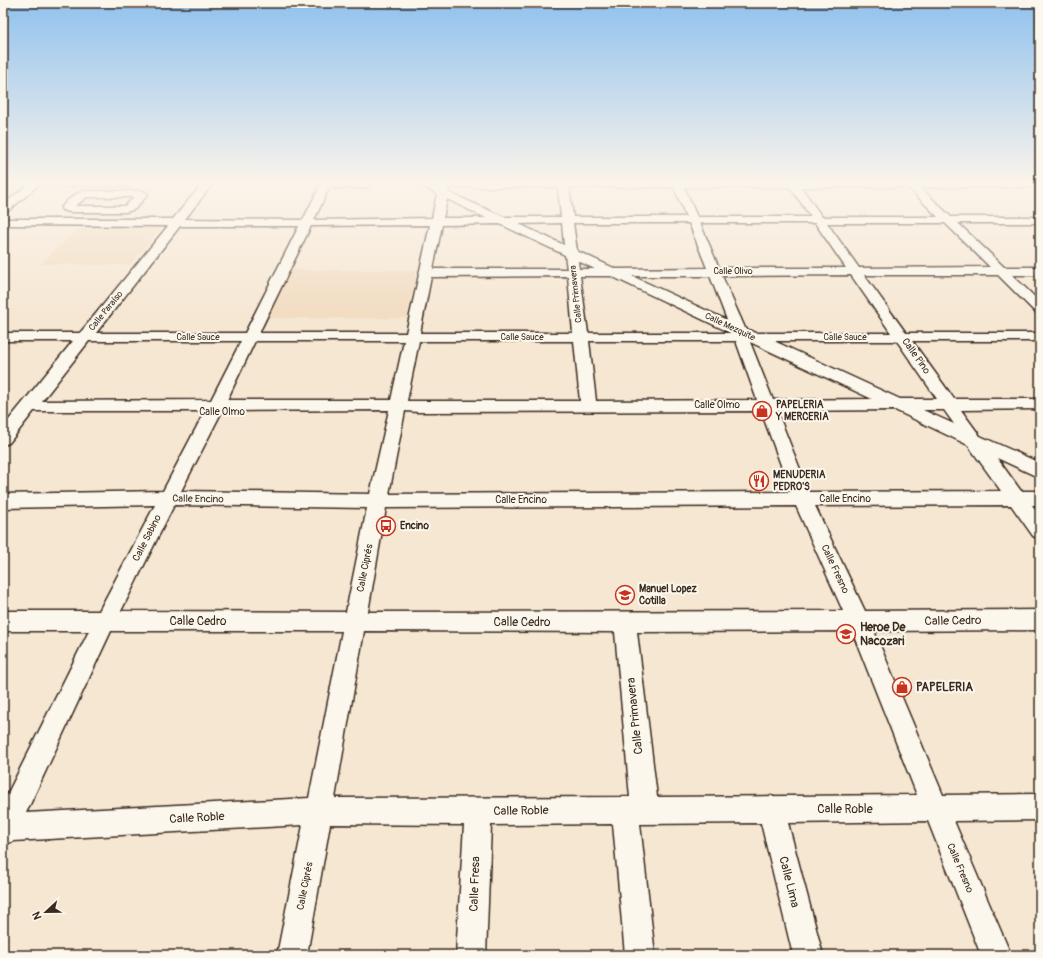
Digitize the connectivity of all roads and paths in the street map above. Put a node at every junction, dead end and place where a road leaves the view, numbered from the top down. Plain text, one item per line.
1 (174, 227) edge
2 (304, 227) edge
3 (436, 227) edge
4 (515, 227) edge
5 (569, 227) edge
6 (696, 227) edge
7 (823, 227) edge
8 (956, 227) edge
9 (572, 253) junction
10 (1000, 270) junction
11 (574, 271) junction
12 (714, 271) junction
13 (1040, 271) edge
14 (425, 272) junction
15 (612, 272) junction
16 (854, 272) junction
17 (1040, 310) edge
18 (744, 335) junction
19 (85, 337) junction
20 (250, 337) junction
21 (412, 337) junction
22 (581, 337) junction
23 (902, 337) junction
24 (1040, 337) edge
25 (3, 338) edge
26 (950, 404) junction
27 (1040, 404) edge
28 (898, 405) junction
29 (589, 406) junction
30 (768, 406) junction
31 (215, 408) junction
32 (397, 408) junction
33 (28, 409) junction
34 (3, 439) edge
35 (974, 440) junction
36 (1040, 471) edge
37 (168, 498) junction
38 (1017, 498) junction
39 (1040, 498) edge
40 (3, 500) edge
41 (803, 500) junction
42 (378, 501) junction
43 (1040, 531) edge
44 (1040, 620) edge
45 (3, 621) edge
46 (105, 621) junction
47 (355, 621) junction
48 (625, 622) junction
49 (859, 622) junction
50 (1040, 807) edge
51 (771, 809) junction
52 (936, 809) junction
53 (635, 810) junction
54 (319, 811) junction
55 (478, 812) junction
56 (4, 829) edge
57 (292, 955) edge
58 (472, 955) edge
59 (640, 955) edge
60 (808, 955) edge
61 (996, 955) edge

1 - 19 street, Calle Paraíso
2 - 20 street, Calle Sabino
3 - 14 street, Calle Ciprés
4 - 9 street, Calle Mezquite
5 - 9 street, Calle Primavera
6 - 12 street, Calle Fresno
7 - 16 street, Calle Pino
8 - 10 street
9 - 11 street, Calle Primavera
9 - 15 street, Calle Mezquite
10 - 13 street, Calle Olivo
10 - 16 street, Calle Olivo
10 - 17 street
11 - 14 street, Calle Olivo
11 - 15 street, Calle Olivo
11 - 22 street, Calle Primavera
12 - 15 street, Calle Olivo
12 - 16 street, Calle Olivo
12 - 18 street, Calle Fresno
14 - 21 street, Calle Ciprés
15 - 18 street, Calle Mezquite
16 - 23 street, Calle Pino
18 - 22 street, Calle Sauce
18 - 23 street, Calle Sauce
18 - 28 street, Calle Mezquite
18 - 30 street, Calle Fresno
19 - 20 street, Calle Sauce
19 - 25 street, Calle Sauce
19 - 33 street, Calle Paraíso
20 - 21 street, Calle Sauce
20 - 31 street, Calle Sabino
21 - 22 street, Calle Sauce
21 - 32 street, Calle Ciprés
22 - 29 street, Calle Primavera
23 - 24 street, Calle Sauce
23 - 26 street, Calle Pino
26 - 27 street, Calle Olmo
26 - 28 street, Calle Olmo
26 - 35 street, Calle Pino
28 - 30 street, Calle Olmo
28 - 35 street, Calle Mezquite
29 - 30 street, Calle Olmo
29 - 32 street, Calle Olmo
30 - 41 street, Calle Fresno
31 - 32 street, Calle Olmo
31 - 33 street, Calle Olmo
31 - 37 street, Calle Sabino
32 - 42 street, Calle Ciprés
33 - 34 street, Calle Paraíso
35 - 36 street, Calle Mezquite
35 - 38 street, Calle Pino
37 - 40 street, Calle Encino
37 - 42 street, Calle Encino
37 - 46 street, Calle Sabino
38 - 39 street, Calle Encino
38 - 41 street, Calle Encino
38 - 43 street, Calle Pino
41 - 42 street, Calle Encino
41 - 49 street, Calle Fresno
42 - 47 street, Calle Ciprés
44 - 49 street, Calle Cedro
45 - 46 street, Calle Cedro
46 - 47 street, Calle Cedro
46 - 56 street, Calle Sabino
47 - 48 street, Calle Cedro
47 - 54 street, Calle Ciprés
48 - 49 street, Calle Cedro
48 - 53 street, Calle Primavera
49 - 52 street, Calle Fresno
50 - 52 street, Calle Roble
51 - 52 street, Calle Roble
51 - 53 street, Calle Roble
51 - 60 street, Calle Lima
52 - 61 street, Calle Fresno
53 - 55 street, Calle Roble
53 - 59 street, Calle Primavera
54 - 55 street, Calle Roble
54 - 56 street, Calle Roble
54 - 57 street, Calle Ciprés
55 - 58 street, Calle Fresa

